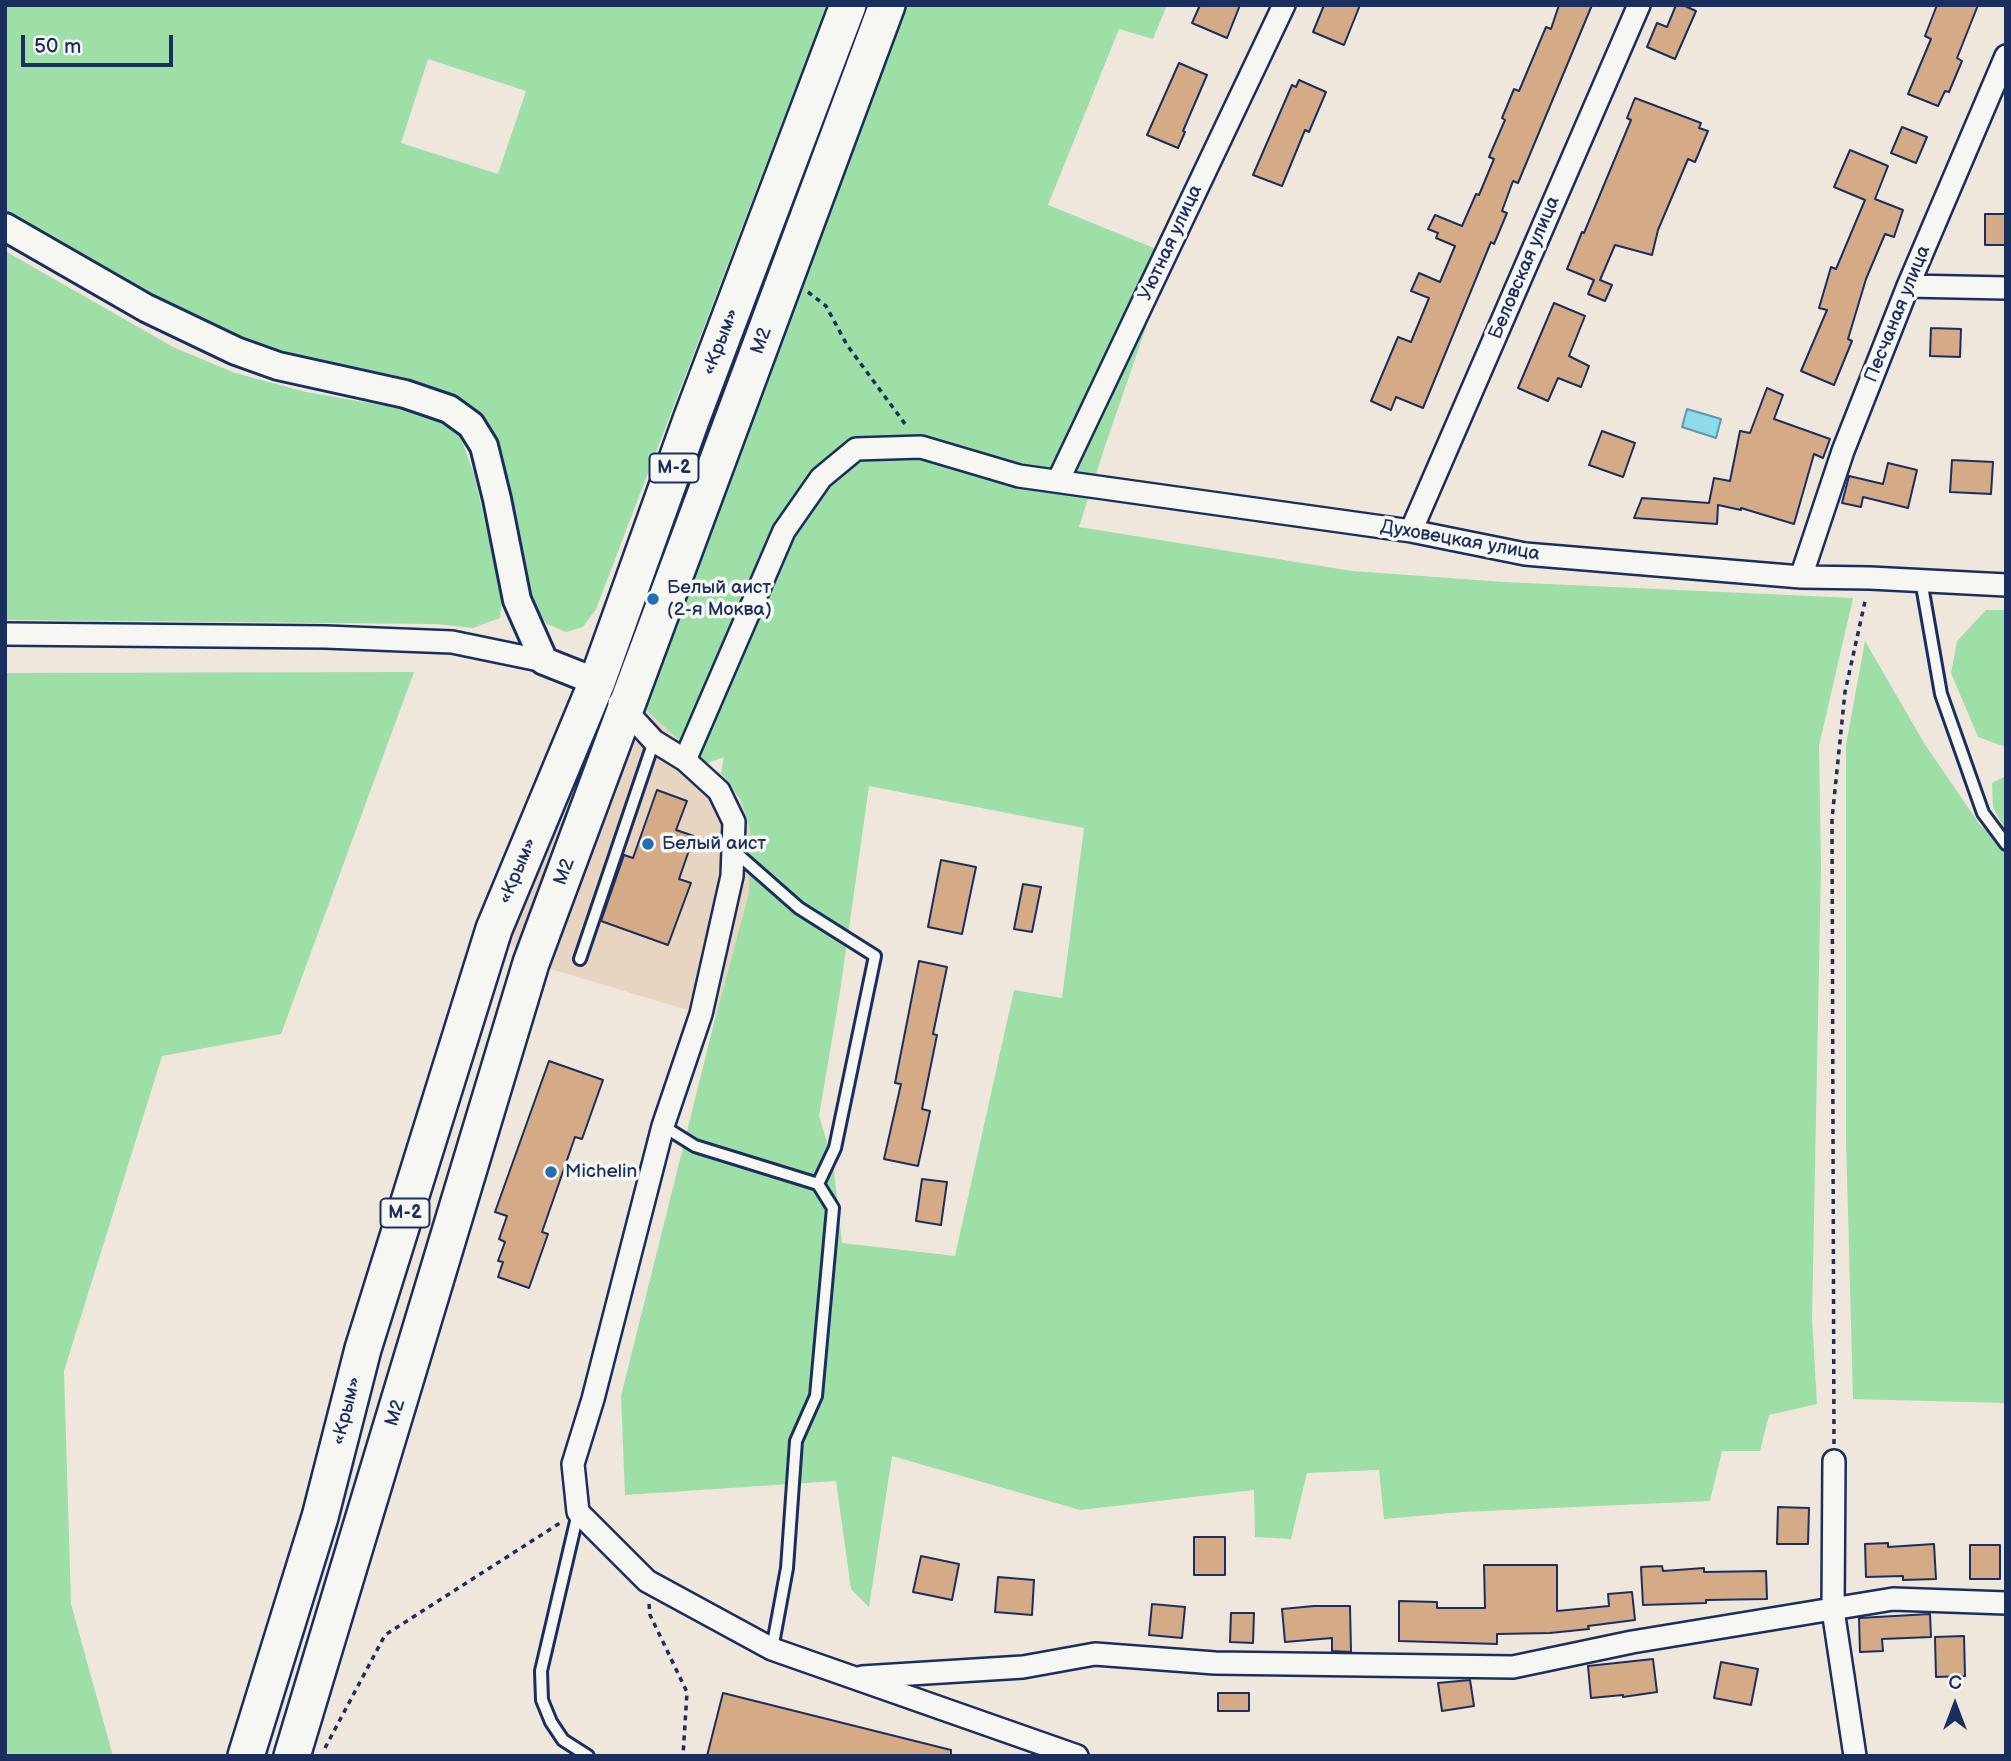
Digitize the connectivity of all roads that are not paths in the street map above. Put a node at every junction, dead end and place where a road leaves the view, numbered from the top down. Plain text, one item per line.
1 (848, 5) edge
2 (887, 5) edge
3 (1284, 5) edge
4 (1639, 5) edge
5 (2006, 56) edge
6 (5, 227) edge
7 (1908, 286) junction
8 (2006, 288) edge
9 (1058, 481) junction
10 (1411, 531) junction
11 (1801, 577) junction
12 (1921, 580) junction
13 (2006, 585) edge
14 (5, 634) edge
15 (544, 661) junction
16 (597, 682) junction
17 (625, 710) junction
18 (654, 741) junction
19 (685, 760) junction
20 (2006, 844) edge
21 (733, 850) junction
22 (580, 958) dead end
23 (663, 1126) junction
24 (818, 1184) junction
25 (1834, 1461) road end
26 (578, 1512) junction
27 (2006, 1603) edge
28 (1833, 1609) junction
29 (772, 1649) junction
30 (852, 1678) junction
31 (246, 1756) edge
32 (292, 1756) edge
33 (587, 1756) edge
34 (1077, 1756) edge
35 (1855, 1756) edge

1 - 16 highway, «Крым» / М-2
2 - 17 highway, М2
3 - 9 street, Уютная улица
4 - 10 street, Беловская улица
5 - 7 street, Песчаная улица
6 - 15 street
7 - 8 street
7 - 11 street, Песчаная улица
9 - 10 street, Духовецкая улица
9 - 19 street, Духовецкая улица
10 - 11 street, Духовецкая улица
11 - 12 street, Духовецкая улица
12 - 13 street, Духовецкая улица
12 - 20 lane
14 - 15 street
15 - 16 street
16 - 17 street
16 - 31 highway, «Крым» / М-2
17 - 18 street
17 - 32 highway, М2
18 - 19 street
18 - 22 lane
19 - 21 street
21 - 23 street
21 - 24 lane
23 - 24 lane
23 - 26 street
24 - 29 lane
25 - 28 street
26 - 29 street
26 - 33 lane
27 - 28 street
28 - 30 street
28 - 35 street
29 - 30 street
30 - 34 street

